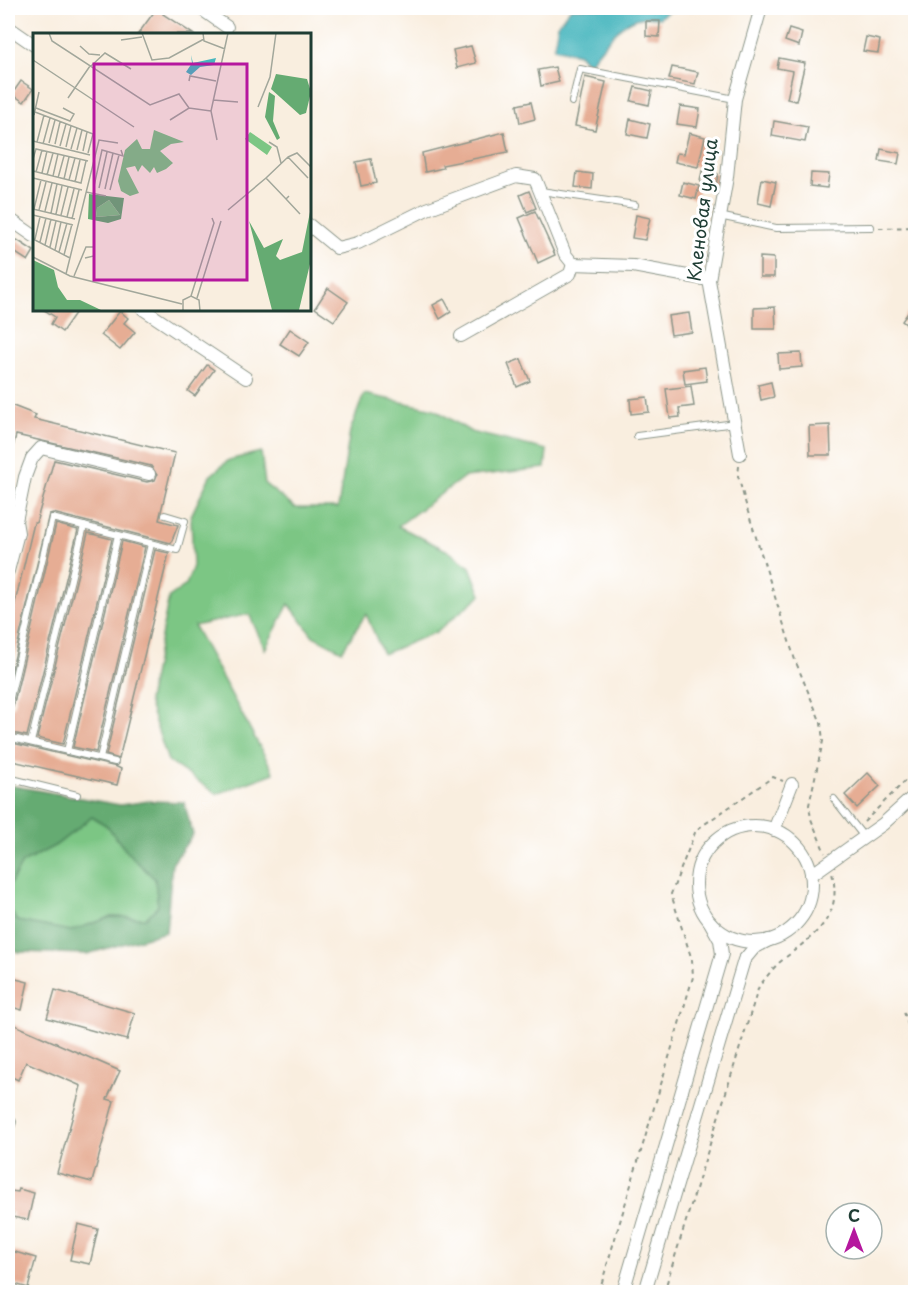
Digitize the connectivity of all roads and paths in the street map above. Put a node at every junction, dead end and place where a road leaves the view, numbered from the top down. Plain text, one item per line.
1 (200, 8) edge
2 (761, 8) edge
3 (8, 27) edge
4 (227, 27) dead end
5 (33, 44) edge
6 (735, 99) junction
7 (572, 102) dead end
8 (541, 191) junction
9 (635, 205) dead end
10 (719, 216) junction
11 (8, 218) edge
12 (310, 226) edge
13 (871, 227) joint
14 (915, 227) edge
15 (33, 235) edge
16 (573, 264) junction
17 (709, 280) junction
18 (144, 310) edge
19 (461, 336) dead end
20 (246, 378) dead end
21 (735, 423) junction
22 (637, 436) dead end
23 (740, 454) joint
24 (149, 474) dead end
25 (165, 515) dead end
26 (84, 526) junction
27 (118, 535) junction
28 (152, 544) junction
29 (8, 571) edge
30 (8, 706) edge
31 (8, 737) edge
32 (31, 742) junction
33 (67, 751) junction
34 (100, 758) junction
35 (115, 762) dead end
36 (915, 770) edge
37 (8, 778) edge
38 (792, 784) joint
39 (915, 794) edge
40 (77, 795) dead end
41 (834, 799) dead end
42 (774, 830) junction
43 (861, 833) junction
44 (829, 863) junction
45 (811, 875) junction
46 (710, 922) junction
47 (769, 940) junction
48 (903, 1012) dead end
49 (915, 1050) edge
50 (8, 1113) edge
51 (8, 1136) edge
52 (599, 1293) edge
53 (623, 1293) edge
54 (645, 1293) edge
55 (664, 1293) edge

1 - 4 street
2 - 6 street, Кленовая улица
3 - 5 street
6 - 7 lane
6 - 10 street, Кленовая улица
8 - 9 lane
8 - 12 street
8 - 16 street
10 - 13 lane
10 - 17 street, Кленовая улица
11 - 15 street
13 - 14 path
16 - 17 street
16 - 19 street
17 - 21 street, Кленовая улица
18 - 20 street
21 - 22 lane
21 - 23 street, Кленовая улица
23 - 44 path
24 - 29 street
25 - 28 lane
26 - 27 lane
26 - 30 lane
26 - 32 lane
27 - 28 lane
27 - 33 lane
28 - 34 lane
31 - 32 lane
32 - 33 lane
33 - 34 lane
34 - 35 lane
36 - 43 path
37 - 40 lane
38 - 42 street
38 - 52 path
39 - 43 street
41 - 43 lane
42 - 45 street
42 - 46 street
43 - 44 street
44 - 45 street
44 - 55 path
45 - 47 street
46 - 47 street
46 - 53 street
47 - 54 street
48 - 49 path
50 - 51 lane

